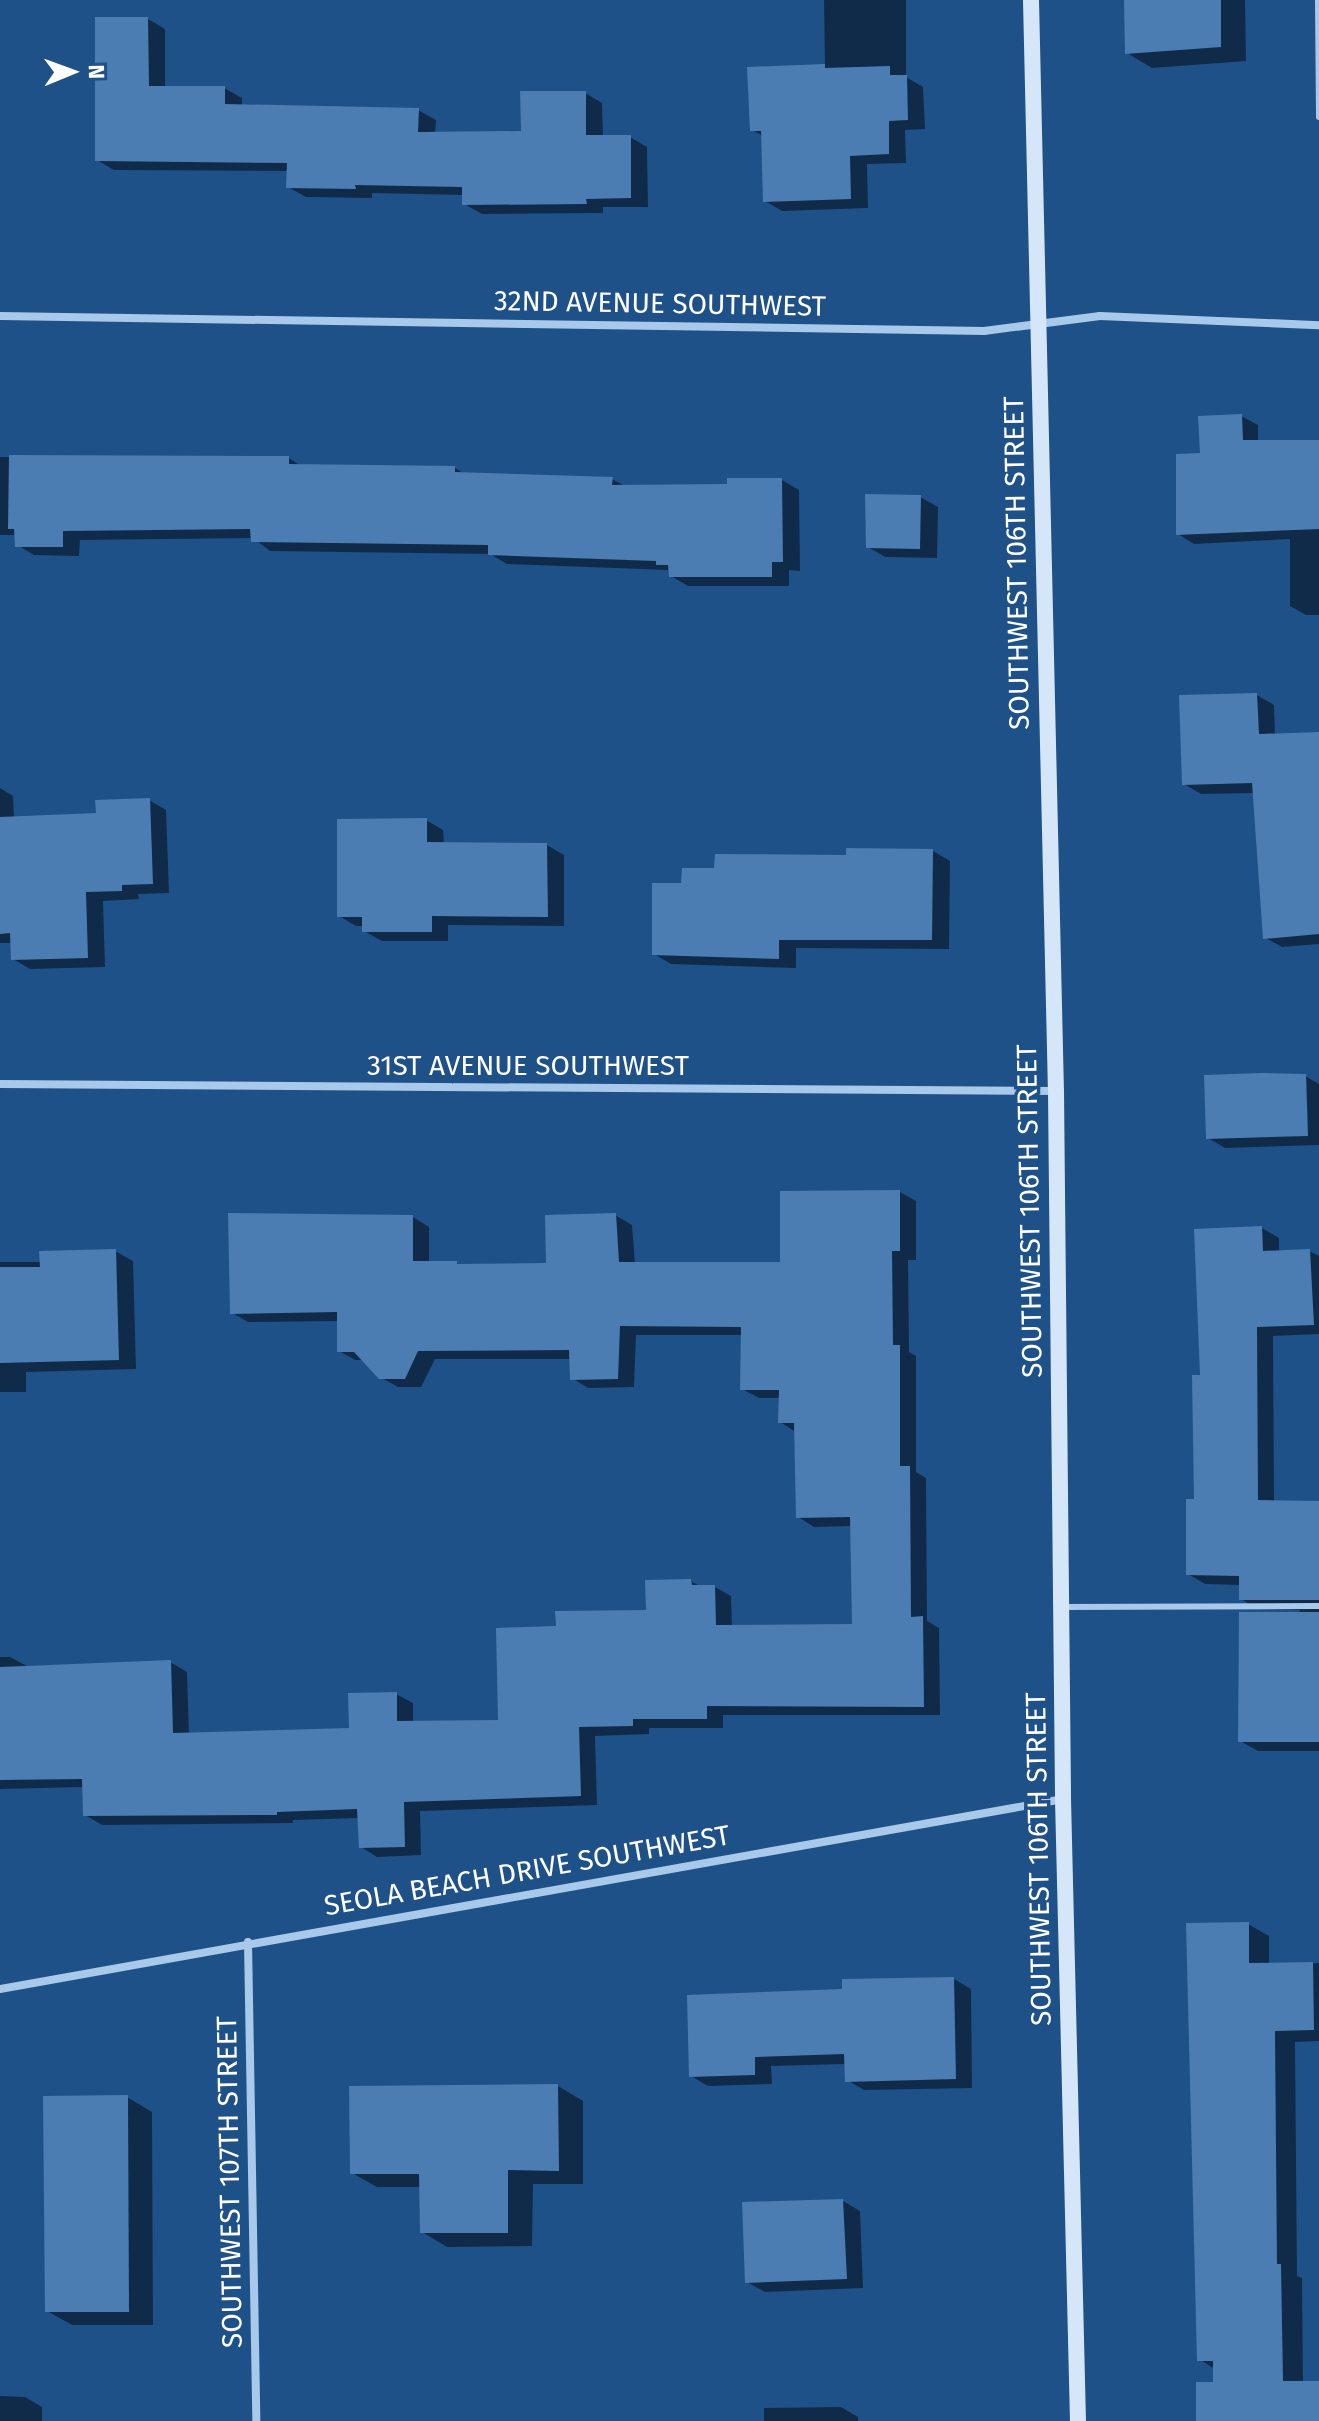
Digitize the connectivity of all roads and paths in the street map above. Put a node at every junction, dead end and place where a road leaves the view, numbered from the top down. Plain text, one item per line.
1 (1031, 0) edge
2 (1318, 0) edge
3 (1319, 117) edge
4 (0, 316) edge
5 (1038, 322) junction
6 (1319, 325) edge
7 (0, 1084) edge
8 (1056, 1091) junction
9 (1319, 1606) edge
10 (1060, 1607) junction
11 (1063, 1799) junction
12 (248, 1942) junction
13 (0, 1989) edge
14 (256, 2421) edge
15 (1078, 2421) edge

1 - 5 street, SOUTHWEST 106TH STREET
2 - 3 lane
4 - 5 street, 32ND AVENUE SOUTHWEST
5 - 6 street, 32ND AVENUE SOUTHWEST
5 - 8 street, SOUTHWEST 106TH STREET
7 - 8 street, 31ST AVENUE SOUTHWEST
8 - 10 street, SOUTHWEST 106TH STREET
9 - 10 lane
10 - 11 street, SOUTHWEST 106TH STREET
11 - 12 street, SEOLA BEACH DRIVE SOUTHWEST
11 - 15 street, SOUTHWEST 106TH STREET
12 - 13 street, SEOLA BEACH DRIVE SOUTHWEST
12 - 14 street, SOUTHWEST 107TH STREET

